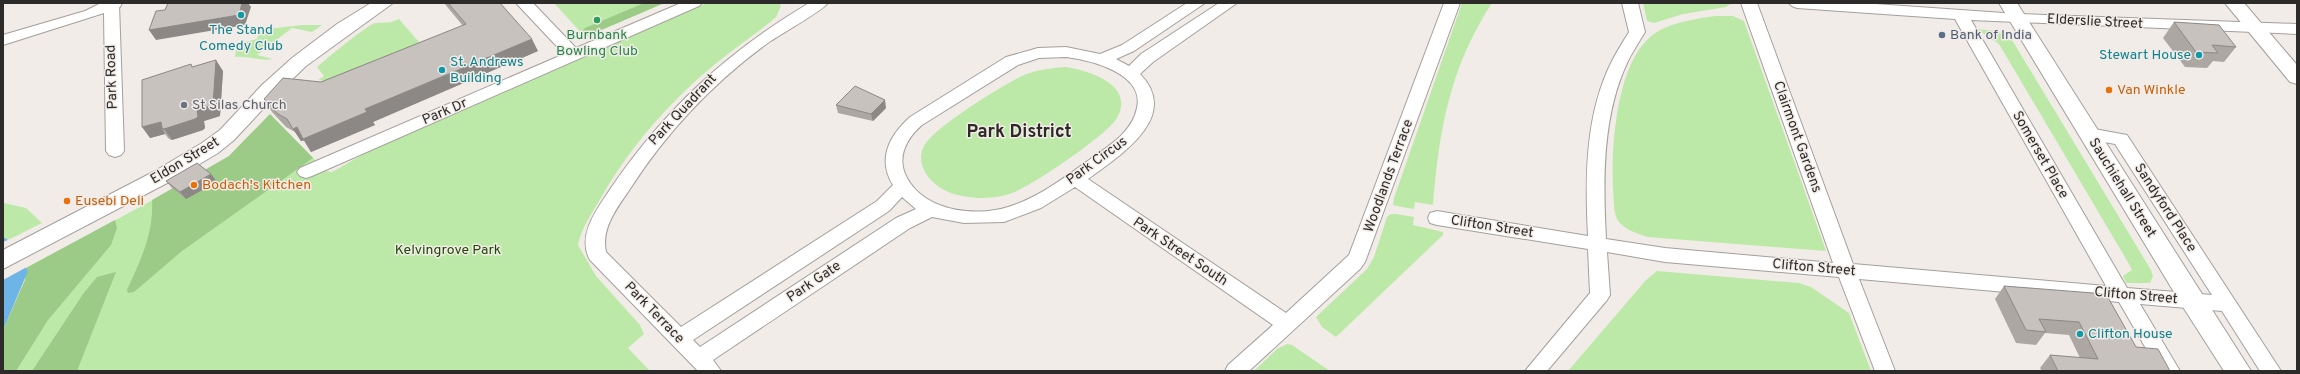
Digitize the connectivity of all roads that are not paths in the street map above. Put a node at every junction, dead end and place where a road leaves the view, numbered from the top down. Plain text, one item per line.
1 (111, 3) edge
2 (384, 3) edge
3 (524, 3) edge
4 (694, 3) edge
5 (820, 3) edge
6 (1196, 3) edge
7 (1230, 3) edge
8 (1452, 3) edge
9 (1630, 3) edge
10 (1749, 3) edge
11 (1797, 3) edge
12 (2234, 3) edge
13 (2013, 11) edge
14 (1960, 15) junction
15 (2255, 28) junction
16 (2297, 29) edge
17 (3, 40) edge
18 (575, 56) junction
19 (1104, 58) junction
20 (1130, 74) junction
21 (2297, 78) edge
22 (2089, 134) junction
23 (115, 151) dead end
24 (306, 172) dead end
25 (1074, 178) junction
26 (903, 186) junction
27 (932, 209) junction
28 (1437, 218) dead end
29 (1598, 244) junction
30 (597, 255) joint
31 (3, 260) edge
32 (1846, 271) junction
33 (2123, 295) junction
34 (2192, 301) junction
35 (2226, 304) junction
36 (1287, 324) junction
37 (678, 338) junction
38 (705, 365) edge
39 (1235, 371) edge
40 (1535, 371) edge
41 (1885, 371) edge
42 (2170, 371) edge
43 (2238, 371) edge
44 (2271, 371) edge

1 - 17 street
1 - 23 street, Park Road
2 - 31 street, Eldon Street
3 - 18 street
4 - 18 street, Park Dr
5 - 30 street, Park Quadrant
6 - 19 street
7 - 20 street
8 - 36 street, Woodlands Terrace
9 - 29 street
10 - 32 street, Clairmont Gardens
11 - 14 street, Elderslie Street
12 - 15 street
13 - 14 street, Elderslie Street
13 - 15 street, Elderslie Street
13 - 22 street, Sauchiehall Street
14 - 33 street, Somerset Place
15 - 16 street, Elderslie Street
15 - 21 street
18 - 24 street, Park Dr
19 - 20 street, Park Circus
19 - 26 street, Park Circus
20 - 25 street, Park Circus
22 - 34 street, Sauchiehall Street
22 - 35 street, Sandyford Place
25 - 27 street, Park Circus
25 - 36 street, Park Street South
26 - 27 street, Park Circus
26 - 37 street, Park Gate
27 - 38 street, Park Gate
28 - 29 street, Clifton Street
29 - 32 street, Clifton Street
29 - 40 street
30 - 37 street, Park Terrace
32 - 33 street, Clifton Street
32 - 41 street, Clairmont Gardens
33 - 34 street, Clifton Street
33 - 42 street, Somerset Place
34 - 35 street
34 - 43 street, Sauchiehall Street
35 - 44 street, Sandyford Place
36 - 39 street
37 - 38 street, Park Terrace

